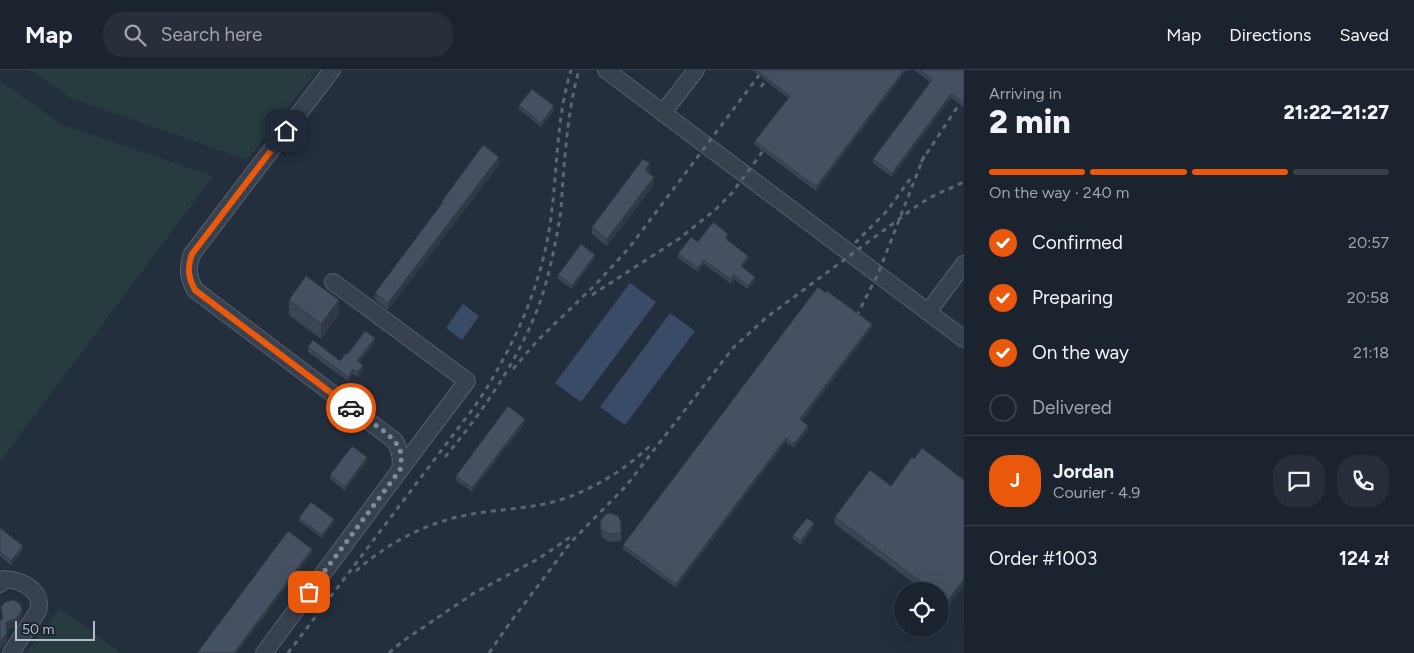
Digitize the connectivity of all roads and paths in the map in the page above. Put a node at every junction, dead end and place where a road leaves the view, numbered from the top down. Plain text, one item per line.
1 (332, 70) edge
2 (606, 70) edge
3 (696, 70) edge
4 (663, 113) junction
5 (964, 264) edge
6 (332, 282) dead end
7 (928, 312) junction
8 (964, 339) edge
9 (400, 470) junction
10 (1, 579) edge
11 (11, 653) edge
12 (264, 653) edge

1 - 9 lane
2 - 4 lane
3 - 4 lane
4 - 7 lane
5 - 7 lane
6 - 9 lane
7 - 8 lane
9 - 12 lane
10 - 11 lane

